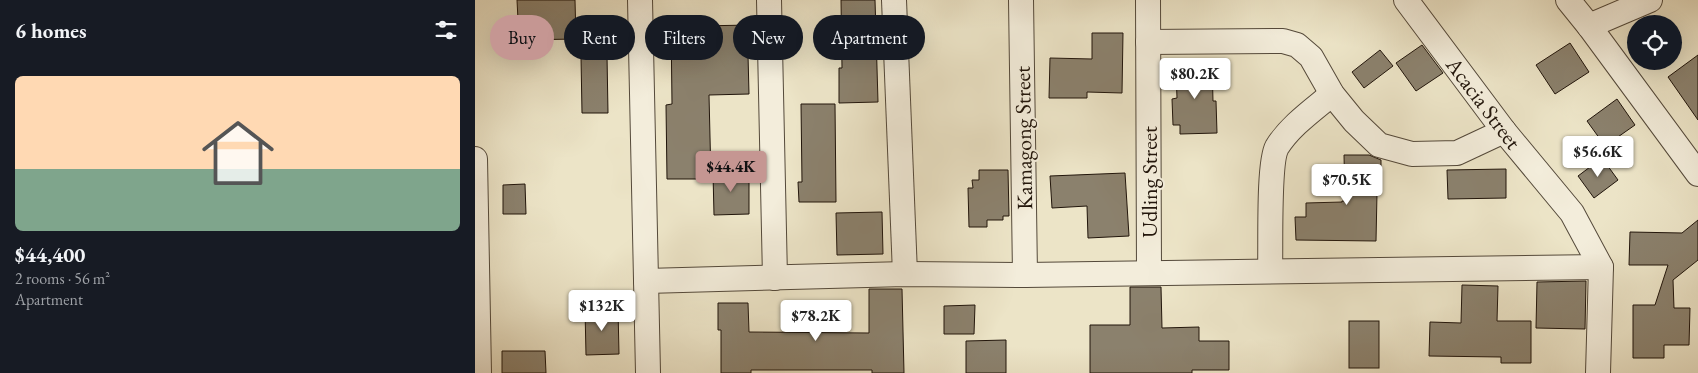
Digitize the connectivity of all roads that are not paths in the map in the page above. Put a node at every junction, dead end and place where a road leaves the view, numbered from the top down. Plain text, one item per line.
1 (640, 0) edge
2 (769, 0) edge
3 (894, 0) edge
4 (1021, 0) edge
5 (1147, 0) edge
6 (1407, 0) edge
7 (1568, 0) edge
8 (1650, 0) edge
9 (1589, 26) junction
10 (1148, 42) junction
11 (1332, 94) junction
12 (1504, 131) junction
13 (475, 159) edge
14 (1698, 174) edge
15 (1601, 267) junction
16 (1270, 271) junction
17 (1149, 273) junction
18 (905, 274) junction
19 (1025, 275) junction
20 (775, 278) junction
21 (646, 281) junction
22 (479, 373) edge
23 (648, 373) edge
24 (1598, 373) edge

1 - 21 street
2 - 20 street
3 - 18 street
4 - 19 street, Kamagong Street
5 - 10 street, Udling Street
6 - 12 street, Acacia Street
7 - 9 street
8 - 9 street
9 - 14 street
10 - 11 street
10 - 17 street, Udling Street
11 - 12 street
11 - 16 street
12 - 15 street, Acacia Street
13 - 22 street
15 - 16 street
15 - 24 street, Acacia Street
16 - 17 street
17 - 19 street
18 - 19 street
18 - 20 street
20 - 21 street
21 - 23 street

